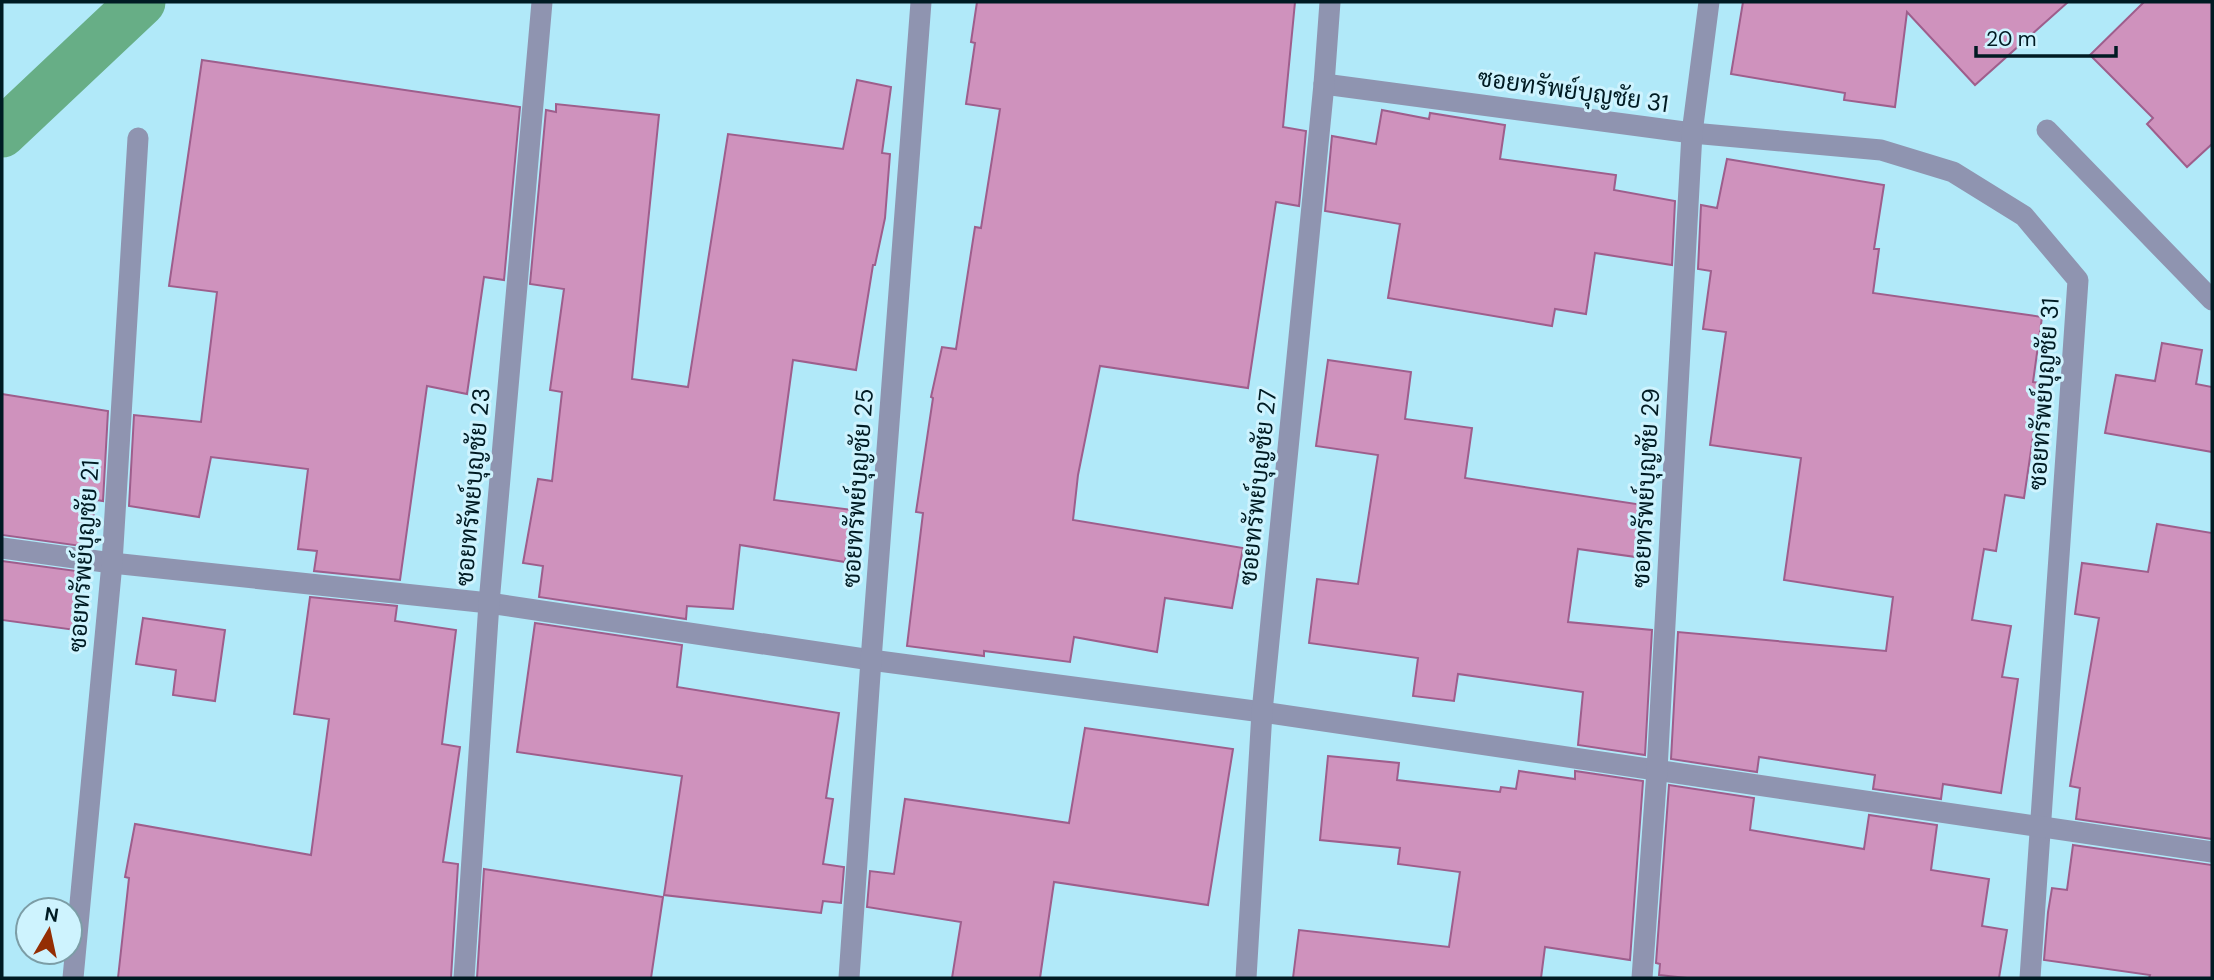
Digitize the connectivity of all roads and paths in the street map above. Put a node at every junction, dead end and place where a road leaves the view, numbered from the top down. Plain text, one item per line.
1 (542, 2) edge
2 (921, 2) edge
3 (1330, 2) edge
4 (1709, 2) edge
5 (1324, 84) junction
6 (2047, 130) dead end
7 (1692, 133) junction
8 (138, 138) dead end
9 (2212, 300) edge
10 (2, 548) edge
11 (112, 563) junction
12 (489, 603) junction
13 (871, 660) junction
14 (1262, 712) junction
15 (1657, 770) junction
16 (2041, 827) junction
17 (2212, 852) edge
18 (73, 978) edge
19 (464, 978) edge
20 (849, 978) edge
21 (1246, 978) edge
22 (1642, 978) edge
23 (2030, 978) edge

1 - 12 street, ซอยทรัพย์บุญชัย 23
2 - 13 street, ซอยทรัพย์บุญชัย 25
3 - 5 street, ซอยทรัพย์บุญชัย 27
4 - 7 street, ซอยทรัพย์บุญชัย 29
5 - 7 street, ซอยทรัพย์บุญชัย 31
5 - 14 street, ซอยทรัพย์บุญชัย 27
6 - 9 street
7 - 15 street, ซอยทรัพย์บุญชัย 29
7 - 16 street, ซอยทรัพย์บุญชัย 31
8 - 11 street, ซอยทรัพย์บุญชัย 21
10 - 11 street
11 - 12 street
11 - 18 street, ซอยทรัพย์บุญชัย 21
12 - 13 street
12 - 19 street, ซอยทรัพย์บุญชัย 23
13 - 14 street
13 - 20 street, ซอยทรัพย์บุญชัย 25
14 - 15 street
14 - 21 street, ซอยทรัพย์บุญชัย 27
15 - 16 street
15 - 22 street, ซอยทรัพย์บุญชัย 29
16 - 17 street
16 - 23 street, ซอยทรัพย์บุญชัย 31

